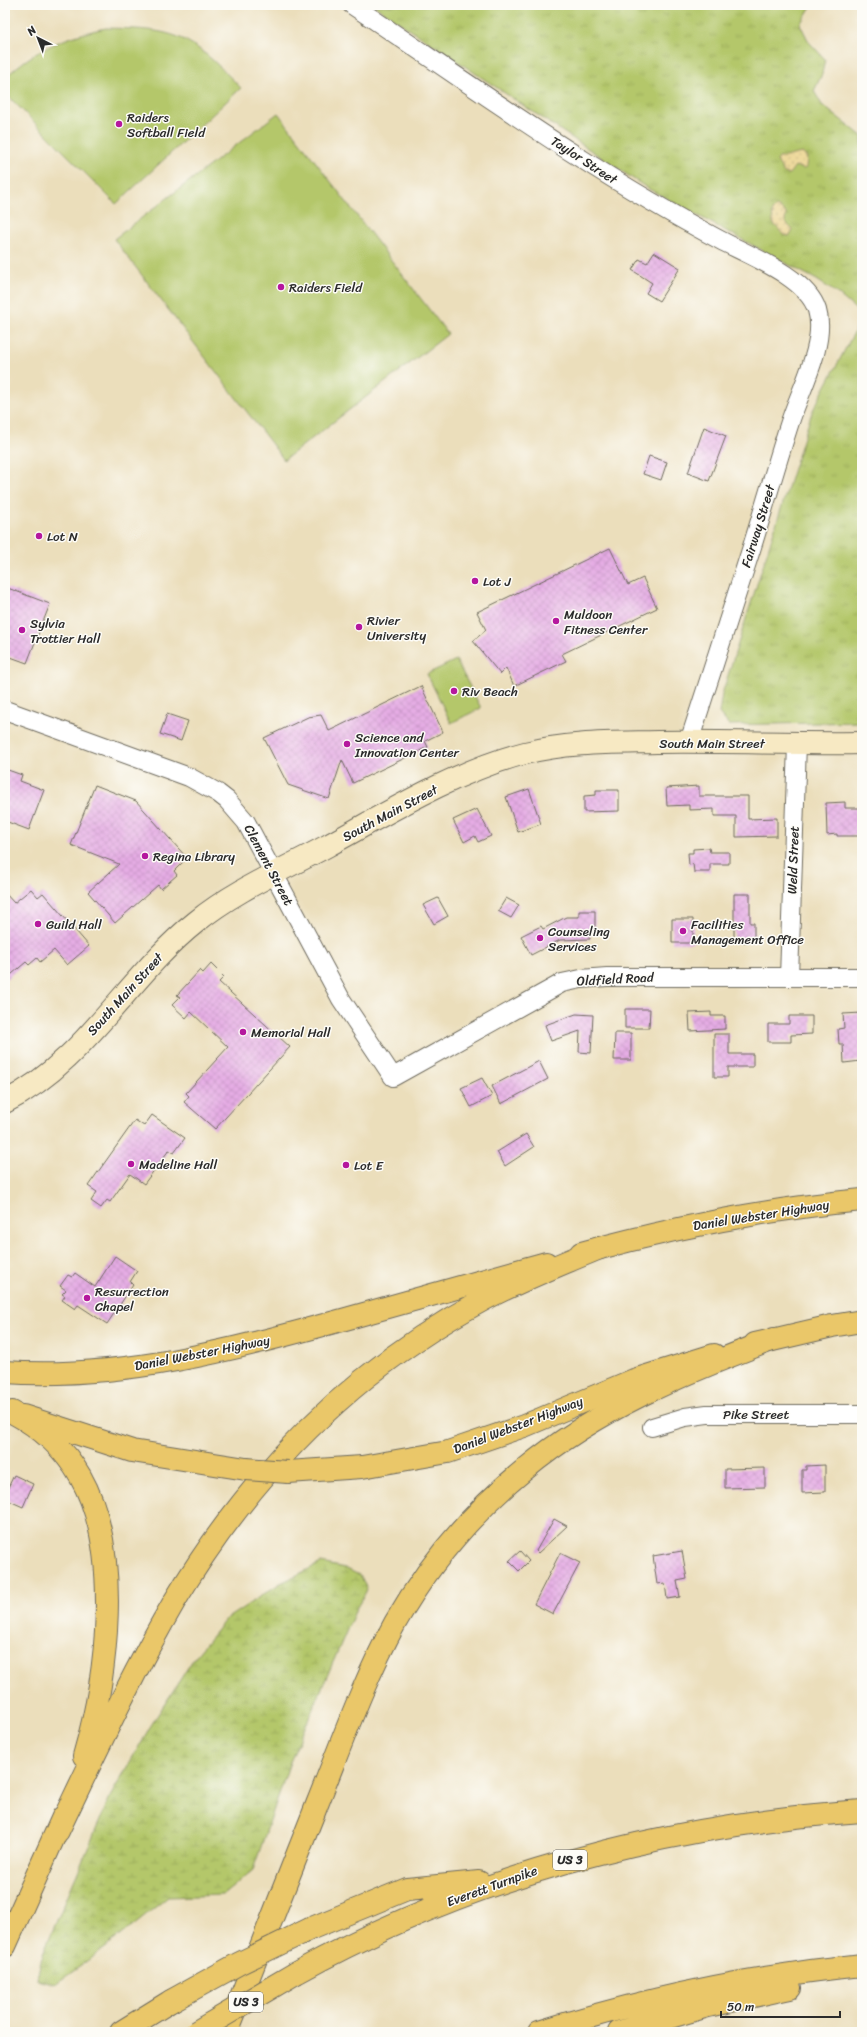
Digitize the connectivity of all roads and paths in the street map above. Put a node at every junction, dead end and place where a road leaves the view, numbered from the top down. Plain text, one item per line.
1 (352, 5) edge
2 (817, 309) joint
3 (5, 710) edge
4 (689, 742) junction
5 (862, 743) edge
6 (797, 744) junction
7 (274, 873) junction
8 (789, 977) junction
9 (862, 977) edge
10 (393, 1077) joint
11 (5, 1102) edge
12 (862, 1200) edge
13 (600, 1248) junction
14 (862, 1321) edge
15 (774, 1339) junction
16 (5, 1372) edge
17 (9, 1411) edge
18 (862, 1414) edge
19 (652, 1427) dead end
20 (862, 1812) edge
21 (58, 1831) junction
22 (508, 1879) junction
23 (5, 1946) edge
24 (862, 1965) edge
25 (862, 1974) edge
26 (121, 2032) edge
27 (196, 2032) edge
28 (227, 2032) edge
29 (539, 2032) edge
30 (619, 2032) edge

1 - 2 street, Taylor Street
2 - 4 street, Fairway Street
3 - 7 street, Clement Street
4 - 6 street, South Main Street
4 - 7 street, South Main Street
5 - 6 street, South Main Street
6 - 8 street, Weld Street
7 - 10 street, Clement Street
7 - 11 street, South Main Street
8 - 9 street, Oldfield Road
8 - 10 street, Oldfield Road
12 - 13 main road, Daniel Webster Highway
13 - 16 main road, Daniel Webster Highway
13 - 21 main road
14 - 15 main road, Daniel Webster Highway
15 - 17 main road, Daniel Webster Highway, bridge
15 - 28 main road
17 - 21 main road
18 - 19 street, Pike Street
20 - 22 main road, Everett Turnpike / US 3
21 - 23 main road
22 - 26 main road, bridge
22 - 27 main road, Everett Turnpike / US 3, bridge
24 - 29 main road
25 - 30 main road

